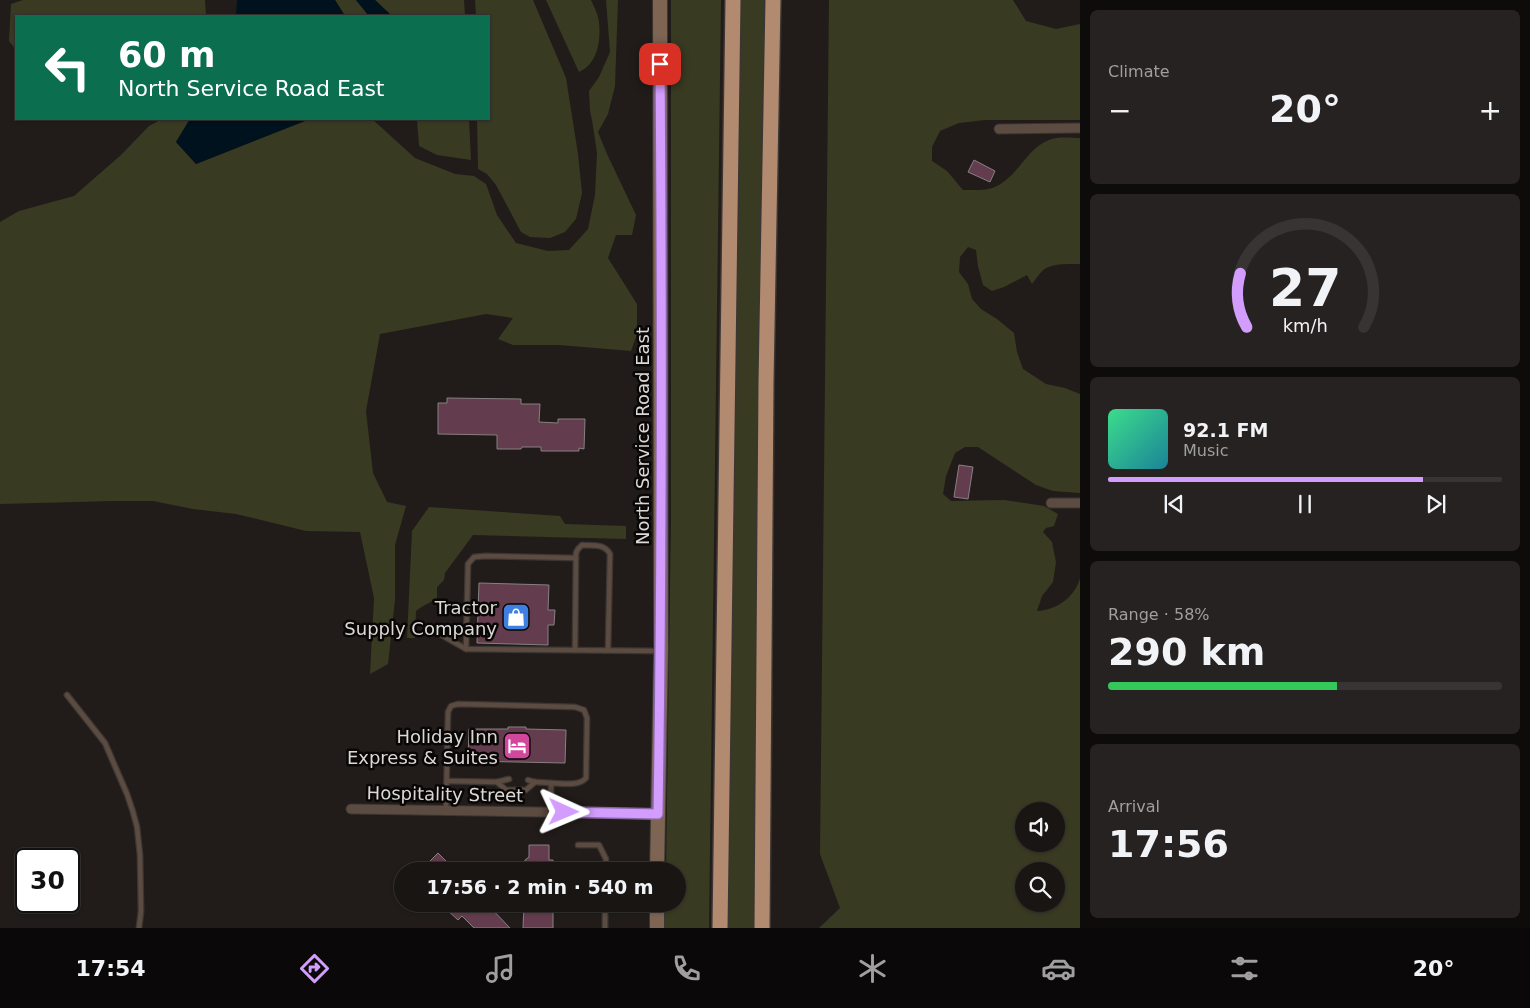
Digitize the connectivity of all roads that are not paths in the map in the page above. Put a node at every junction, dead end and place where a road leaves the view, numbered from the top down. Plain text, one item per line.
1 (660, 0) edge
2 (733, 0) edge
3 (773, 0) edge
4 (1080, 128) edge
5 (999, 129) dead end
6 (1051, 503) dead end
7 (1080, 503) edge
8 (576, 558) junction
9 (438, 633) dead end
10 (466, 649) junction
11 (575, 650) junction
12 (608, 650) junction
13 (661, 651) junction
14 (67, 695) dead end
15 (509, 779) dead end
16 (528, 780) dead end
17 (446, 781) junction
18 (497, 782) junction
19 (535, 782) junction
20 (551, 783) junction
21 (351, 808) dead end
22 (446, 810) junction
23 (551, 812) junction
24 (658, 814) junction
25 (578, 845) dead end
26 (606, 862) edge
27 (658, 862) edge
28 (605, 912) edge
29 (657, 912) edge
30 (139, 928) edge
31 (605, 928) edge
32 (657, 928) edge
33 (720, 928) edge
34 (762, 928) edge

1 - 13 street, North Service Road East
2 - 33 highway
3 - 34 highway
4 - 5 street
6 - 7 street
8 - 10 lane
8 - 11 lane
8 - 12 lane
9 - 10 lane
10 - 11 lane
11 - 12 lane
12 - 13 lane
13 - 24 street, North Service Road East
14 - 30 lane
15 - 18 lane
16 - 19 lane
17 - 18 lane
17 - 20 lane
17 - 22 lane
18 - 19 lane
19 - 20 lane
20 - 23 lane
21 - 22 street, Hospitality Street
22 - 23 street, Hospitality Street
23 - 24 street, Hospitality Street
24 - 27 street, North Service Road East
25 - 26 lane
28 - 31 lane
29 - 32 street

